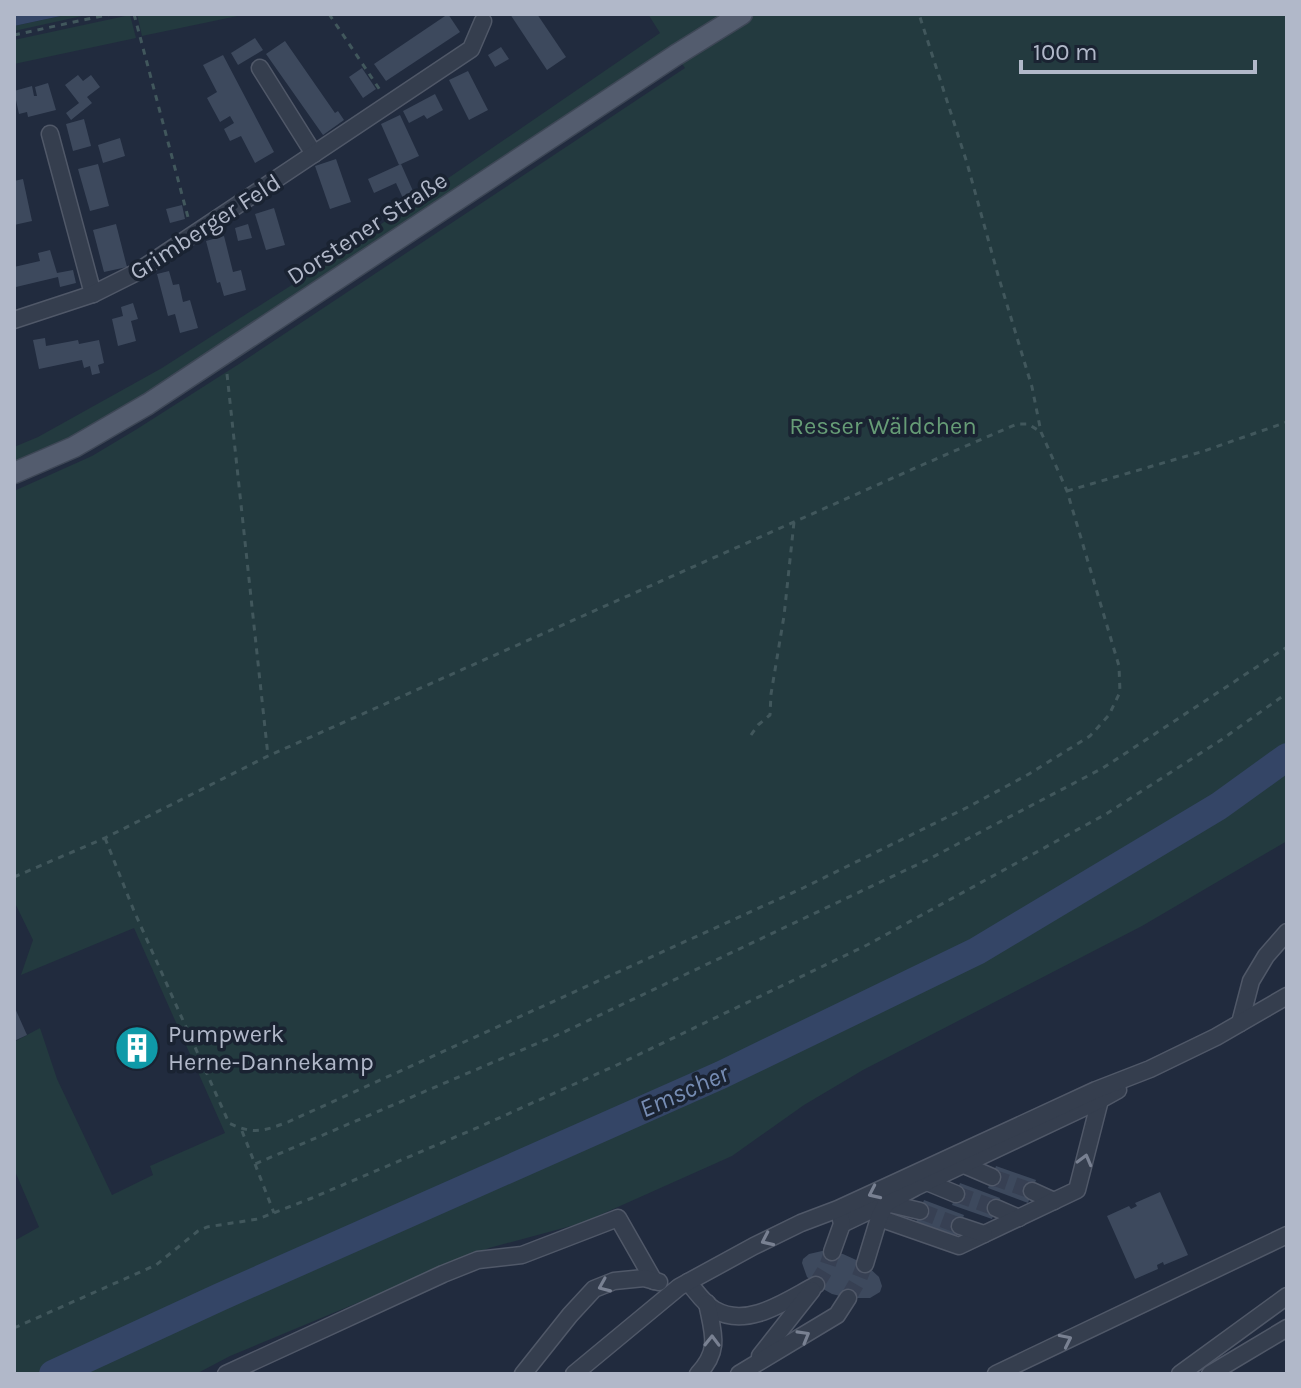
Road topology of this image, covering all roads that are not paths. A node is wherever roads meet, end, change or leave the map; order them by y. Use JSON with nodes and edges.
{"nodes":[{"id":1,"x":742,"y":14,"type":"edge"},
{"id":2,"x":483,"y":21,"type":"dead end"},
{"id":3,"x":260,"y":68,"type":"dead end"},
{"id":4,"x":50,"y":134,"type":"dead end"},
{"id":5,"x":314,"y":154,"type":"junction"},
{"id":6,"x":93,"y":294,"type":"junction"},
{"id":7,"x":14,"y":320,"type":"edge"},
{"id":8,"x":14,"y":473,"type":"edge"},
{"id":9,"x":1287,"y":932,"type":"edge"},
{"id":10,"x":1287,"y":996,"type":"edge"},
{"id":11,"x":1240,"y":1023,"type":"junction"},
{"id":12,"x":1098,"y":1095,"type":"junction"},
{"id":13,"x":964,"y":1165,"type":"junction"},
{"id":14,"x":992,"y":1177,"type":"tunnel mouth"},
{"id":15,"x":927,"y":1182,"type":"junction"},
{"id":16,"x":1032,"y":1191,"type":"tunnel mouth"},
{"id":17,"x":956,"y":1194,"type":"tunnel mouth"},
{"id":18,"x":1054,"y":1201,"type":"junction"},
{"id":19,"x":996,"y":1208,"type":"tunnel mouth"},
{"id":20,"x":882,"y":1211,"type":"junction"},
{"id":21,"x":920,"y":1211,"type":"tunnel mouth"},
{"id":22,"x":840,"y":1217,"type":"junction"},
{"id":23,"x":1019,"y":1218,"type":"junction"},
{"id":24,"x":960,"y":1226,"type":"tunnel mouth"},
{"id":25,"x":984,"y":1234,"type":"junction"},
{"id":26,"x":1287,"y":1235,"type":"edge"},
{"id":27,"x":832,"y":1252,"type":"tunnel mouth"},
{"id":28,"x":865,"y":1264,"type":"tunnel mouth"},
{"id":29,"x":654,"y":1281,"type":"junction"},
{"id":30,"x":684,"y":1284,"type":"junction"},
{"id":31,"x":1287,"y":1296,"type":"edge"},
{"id":32,"x":848,"y":1298,"type":"tunnel mouth"},
{"id":33,"x":707,"y":1303,"type":"junction"},
{"id":34,"x":1287,"y":1328,"type":"edge"},
{"id":35,"x":746,"y":1370,"type":"edge"},
{"id":36,"x":1189,"y":1372,"type":"edge"},
{"id":37,"x":226,"y":1374,"type":"edge"},
{"id":38,"x":523,"y":1374,"type":"edge"},
{"id":39,"x":574,"y":1374,"type":"edge"},
{"id":40,"x":698,"y":1374,"type":"edge"},
{"id":41,"x":996,"y":1374,"type":"edge"},
{"id":42,"x":1210,"y":1374,"type":"edge"}],
"edges":[{"from":1,"to":8,"type":"main road","name":"Dorstener Straße"},
{"from":2,"to":5,"type":"street","name":"Grimberger Feld"},
{"from":3,"to":5,"type":"street"},
{"from":4,"to":6,"type":"street"},
{"from":5,"to":6,"type":"street","name":"Grimberger Feld"},
{"from":6,"to":7,"type":"street","name":"Grimberger Feld"},
{"from":9,"to":11,"type":"street"},
{"from":10,"to":11,"type":"street"},
{"from":11,"to":12,"type":"street"},
{"from":12,"to":13,"type":"street"},
{"from":18,"to":12,"type":"street","one_way":true},
{"from":12,"to":22,"type":"street","one_way":true},
{"from":13,"to":14,"type":"street"},
{"from":13,"to":15,"type":"street"},
{"from":15,"to":17,"type":"street"},
{"from":15,"to":20,"type":"street"},
{"from":16,"to":18,"type":"street"},
{"from":18,"to":23,"type":"street"},
{"from":19,"to":23,"type":"street"},
{"from":20,"to":21,"type":"street"},
{"from":20,"to":22,"type":"street"},
{"from":20,"to":25,"type":"street"},
{"from":20,"to":28,"type":"street"},
{"from":22,"to":27,"type":"street"},
{"from":22,"to":30,"type":"street","one_way":true},
{"from":23,"to":25,"type":"street"},
{"from":24,"to":25,"type":"street"},
{"from":41,"to":26,"type":"street","one_way":true},
{"from":29,"to":30,"type":"street"},
{"from":29,"to":37,"type":"street"},
{"from":29,"to":38,"type":"street","one_way":true},
{"from":30,"to":33,"type":"street"},
{"from":30,"to":39,"type":"street"},
{"from":31,"to":36,"type":"street"},
{"from":35,"to":32,"type":"street","one_way":true},
{"from":33,"to":35,"type":"street"},
{"from":40,"to":33,"type":"street","one_way":true},
{"from":34,"to":42,"type":"street"}]}
